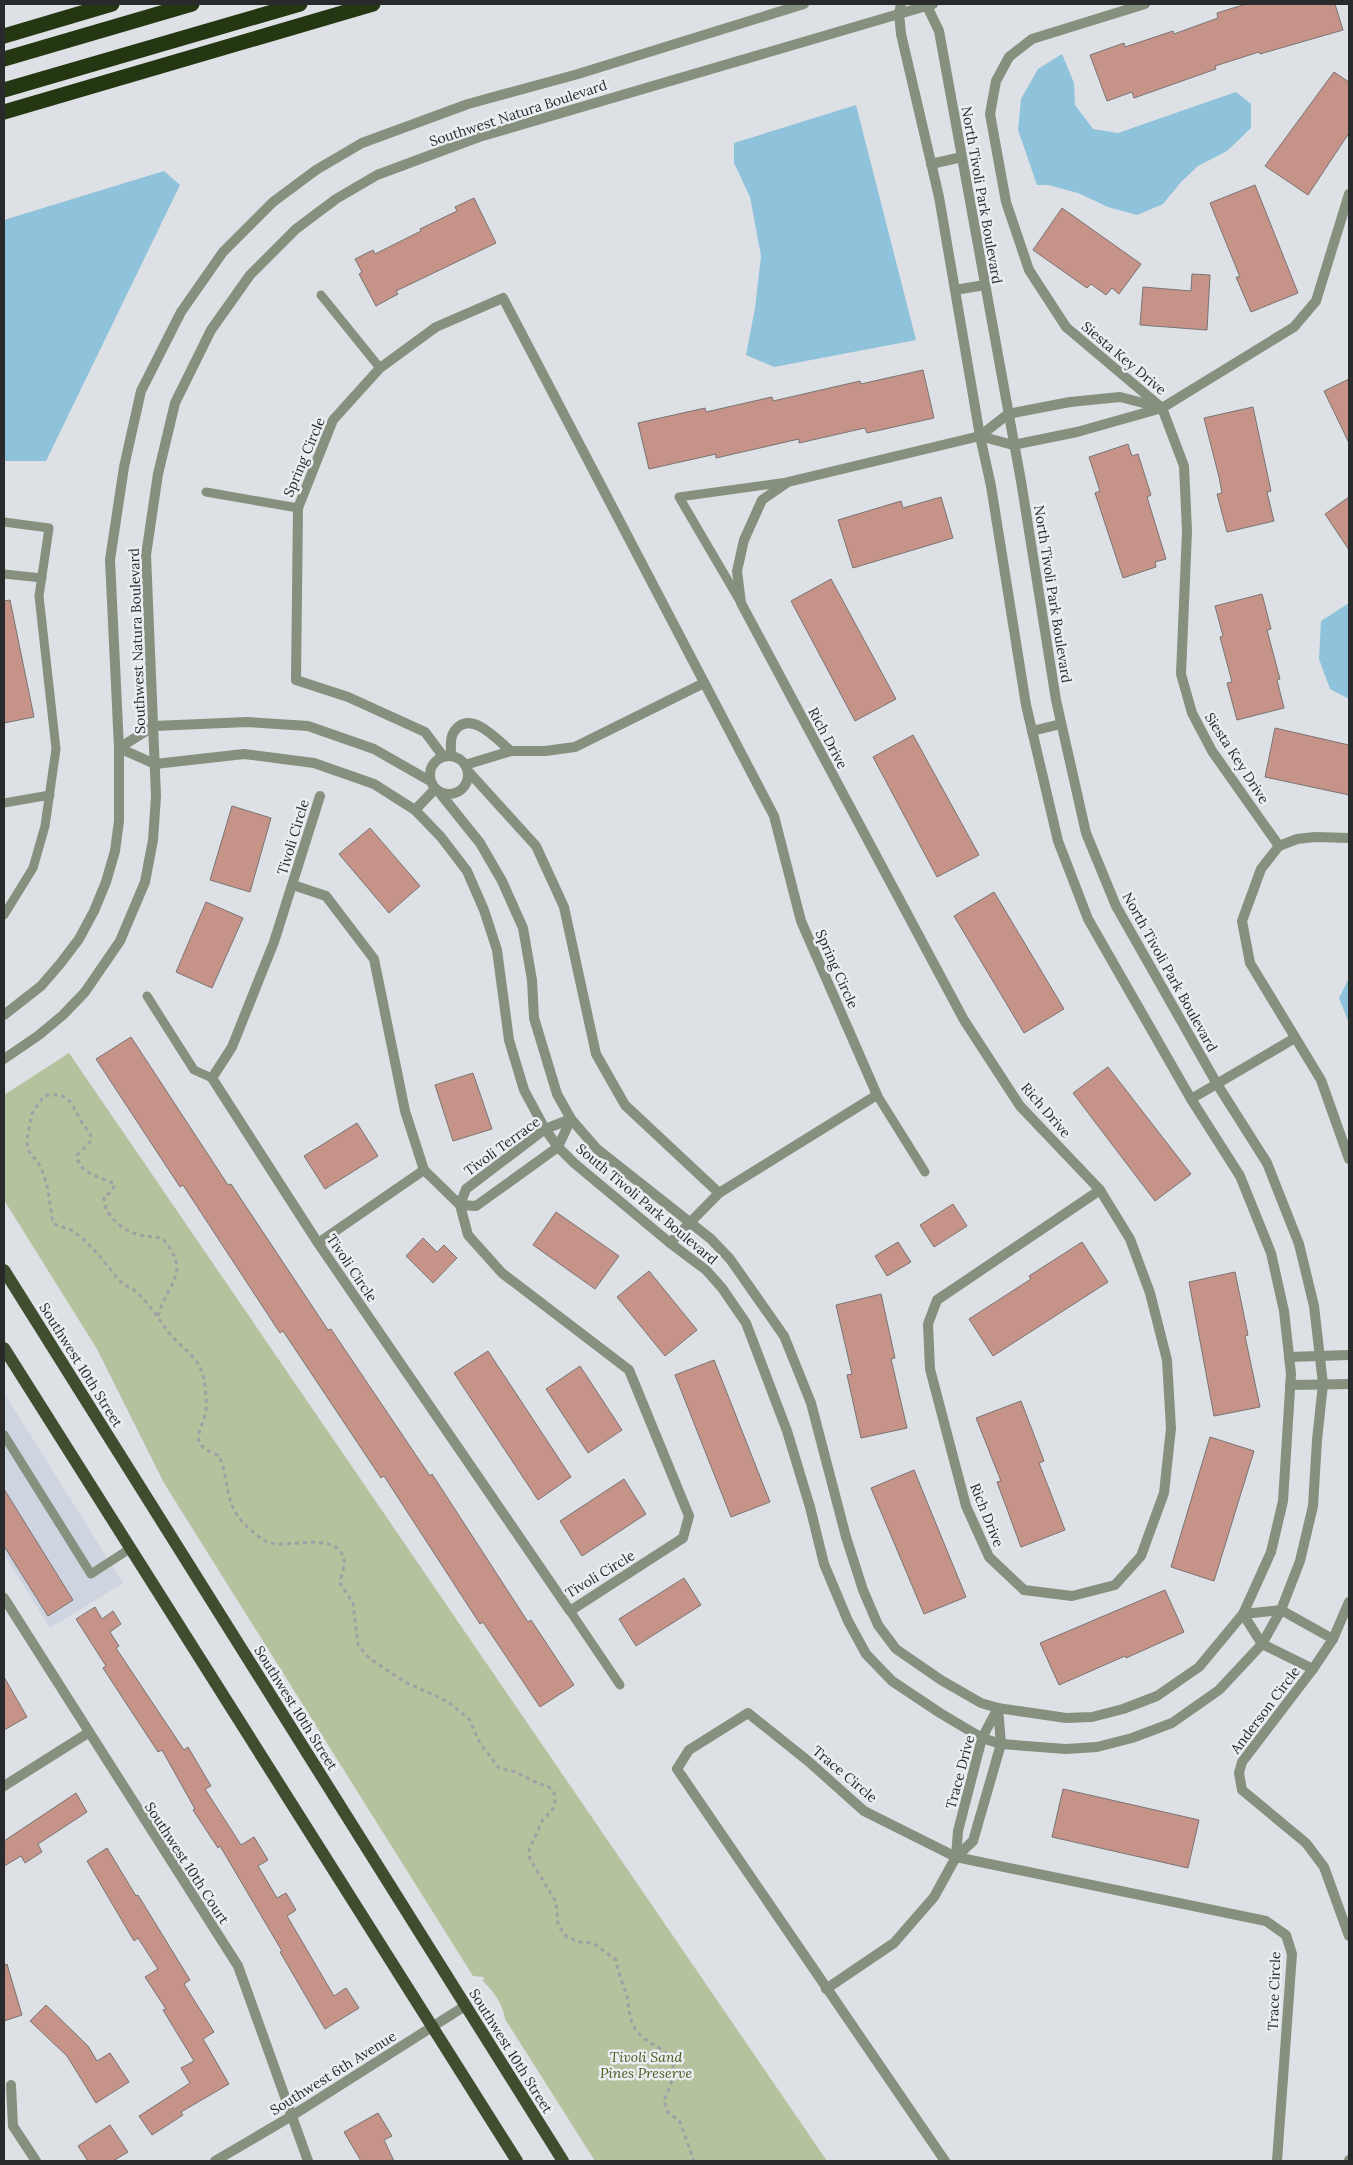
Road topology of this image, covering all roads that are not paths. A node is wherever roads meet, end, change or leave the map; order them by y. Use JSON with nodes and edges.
{"nodes":[{"id":1,"x":112,"y":4,"type":"edge"},
{"id":2,"x":192,"y":4,"type":"edge"},
{"id":3,"x":300,"y":4,"type":"edge"},
{"id":4,"x":373,"y":4,"type":"edge"},
{"id":5,"x":804,"y":4,"type":"edge"},
{"id":6,"x":928,"y":4,"type":"edge"},
{"id":7,"x":1145,"y":4,"type":"edge"},
{"id":8,"x":900,"y":8,"type":"edge"},
{"id":9,"x":4,"y":36,"type":"edge"},
{"id":10,"x":4,"y":59,"type":"edge"},
{"id":11,"x":4,"y":90,"type":"edge"},
{"id":12,"x":4,"y":112,"type":"edge"},
{"id":13,"x":962,"y":157,"type":"junction"},
{"id":14,"x":931,"y":164,"type":"junction"},
{"id":15,"x":1349,"y":194,"type":"edge"},
{"id":16,"x":985,"y":286,"type":"junction"},
{"id":17,"x":955,"y":290,"type":"junction"},
{"id":18,"x":320,"y":295,"type":"dead end"},
{"id":19,"x":380,"y":368,"type":"junction"},
{"id":20,"x":1162,"y":408,"type":"junction"},
{"id":21,"x":1008,"y":414,"type":"junction"},
{"id":22,"x":980,"y":436,"type":"junction"},
{"id":23,"x":1013,"y":445,"type":"junction"},
{"id":24,"x":788,"y":482,"type":"junction"},
{"id":25,"x":206,"y":492,"type":"dead end"},
{"id":26,"x":298,"y":508,"type":"junction"},
{"id":27,"x":4,"y":522,"type":"edge"},
{"id":28,"x":4,"y":574,"type":"edge"},
{"id":29,"x":42,"y":578,"type":"junction"},
{"id":30,"x":741,"y":603,"type":"junction"},
{"id":31,"x":704,"y":683,"type":"junction"},
{"id":32,"x":1061,"y":724,"type":"junction"},
{"id":33,"x":154,"y":726,"type":"junction"},
{"id":34,"x":1032,"y":731,"type":"junction"},
{"id":35,"x":119,"y":748,"type":"junction"},
{"id":36,"x":511,"y":750,"type":"junction"},
{"id":37,"x":447,"y":756,"type":"junction"},
{"id":38,"x":155,"y":764,"type":"junction"},
{"id":39,"x":466,"y":768,"type":"junction"},
{"id":40,"x":435,"y":787,"type":"junction"},
{"id":41,"x":50,"y":795,"type":"junction"},
{"id":42,"x":320,"y":796,"type":"dead end"},
{"id":43,"x":4,"y":803,"type":"edge"},
{"id":44,"x":415,"y":810,"type":"junction"},
{"id":45,"x":1349,"y":838,"type":"edge"},
{"id":46,"x":1279,"y":846,"type":"junction"},
{"id":47,"x":293,"y":885,"type":"junction"},
{"id":48,"x":4,"y":915,"type":"edge"},
{"id":49,"x":147,"y":996,"type":"dead end"},
{"id":50,"x":4,"y":1015,"type":"edge"},
{"id":51,"x":1295,"y":1038,"type":"junction"},
{"id":52,"x":4,"y":1059,"type":"edge"},
{"id":53,"x":212,"y":1078,"type":"junction"},
{"id":54,"x":1217,"y":1084,"type":"junction"},
{"id":55,"x":877,"y":1095,"type":"junction"},
{"id":56,"x":1191,"y":1099,"type":"junction"},
{"id":57,"x":571,"y":1118,"type":"junction"},
{"id":58,"x":544,"y":1129,"type":"junction"},
{"id":59,"x":558,"y":1147,"type":"junction"},
{"id":60,"x":1349,"y":1159,"type":"edge"},
{"id":61,"x":424,"y":1170,"type":"junction"},
{"id":62,"x":926,"y":1172,"type":"dead end"},
{"id":63,"x":1100,"y":1190,"type":"junction"},
{"id":64,"x":720,"y":1193,"type":"junction"},
{"id":65,"x":460,"y":1205,"type":"junction"},
{"id":66,"x":690,"y":1222,"type":"junction"},
{"id":67,"x":318,"y":1243,"type":"junction"},
{"id":68,"x":670,"y":1243,"type":"junction"},
{"id":69,"x":4,"y":1270,"type":"edge"},
{"id":70,"x":4,"y":1348,"type":"edge"},
{"id":71,"x":1319,"y":1354,"type":"junction"},
{"id":72,"x":1349,"y":1355,"type":"edge"},
{"id":73,"x":1289,"y":1356,"type":"junction"},
{"id":74,"x":1323,"y":1384,"type":"junction"},
{"id":75,"x":1349,"y":1384,"type":"edge"},
{"id":76,"x":1290,"y":1385,"type":"junction"},
{"id":77,"x":4,"y":1435,"type":"edge"},
{"id":78,"x":131,"y":1548,"type":"junction"},
{"id":79,"x":4,"y":1598,"type":"edge"},
{"id":80,"x":1349,"y":1602,"type":"edge"},
{"id":81,"x":1281,"y":1610,"type":"junction"},
{"id":82,"x":570,"y":1611,"type":"junction"},
{"id":83,"x":1243,"y":1614,"type":"junction"},
{"id":84,"x":1333,"y":1638,"type":"junction"},
{"id":85,"x":1262,"y":1644,"type":"junction"},
{"id":86,"x":1313,"y":1669,"type":"junction"},
{"id":87,"x":620,"y":1685,"type":"dead end"},
{"id":88,"x":998,"y":1708,"type":"junction"},
{"id":89,"x":88,"y":1733,"type":"junction"},
{"id":90,"x":982,"y":1738,"type":"junction"},
{"id":91,"x":1001,"y":1744,"type":"junction"},
{"id":92,"x":4,"y":1786,"type":"edge"},
{"id":93,"x":956,"y":1857,"type":"junction"},
{"id":94,"x":1349,"y":1936,"type":"edge"},
{"id":95,"x":826,"y":1989,"type":"junction"},
{"id":96,"x":465,"y":2006,"type":"junction"},
{"id":97,"x":432,"y":2027,"type":"junction"},
{"id":98,"x":11,"y":2085,"type":"dead end"},
{"id":99,"x":290,"y":2116,"type":"junction"},
{"id":100,"x":36,"y":2161,"type":"edge"},
{"id":101,"x":215,"y":2161,"type":"edge"},
{"id":102,"x":308,"y":2161,"type":"edge"},
{"id":103,"x":517,"y":2161,"type":"edge"},
{"id":104,"x":563,"y":2161,"type":"edge"},
{"id":105,"x":945,"y":2161,"type":"edge"},
{"id":106,"x":1277,"y":2161,"type":"edge"}],
"edges":[{"from":1,"to":9,"type":"highway"},
{"from":2,"to":10,"type":"highway"},
{"from":3,"to":11,"type":"highway"},
{"from":4,"to":12,"type":"highway"},
{"from":5,"to":35,"type":"street","name":"Southwest Natura Boulevard"},
{"from":6,"to":8,"type":"street","name":"Southwest Natura Boulevard"},
{"from":6,"to":13,"type":"street","name":"North Tivoli Park Boulevard"},
{"from":7,"to":20,"type":"street","name":"Siesta Key Drive"},
{"from":8,"to":14,"type":"street"},
{"from":8,"to":33,"type":"street","name":"Southwest Natura Boulevard"},
{"from":13,"to":14,"type":"street"},
{"from":13,"to":16,"type":"street","name":"North Tivoli Park Boulevard"},
{"from":14,"to":17,"type":"street"},
{"from":15,"to":20,"type":"street"},
{"from":16,"to":17,"type":"street"},
{"from":16,"to":21,"type":"street","name":"North Tivoli Park Boulevard"},
{"from":17,"to":22,"type":"street"},
{"from":18,"to":19,"type":"lane"},
{"from":19,"to":26,"type":"street","name":"Spring Circle"},
{"from":19,"to":31,"type":"street","name":"Spring Circle"},
{"from":20,"to":21,"type":"street"},
{"from":20,"to":23,"type":"street"},
{"from":20,"to":46,"type":"street","name":"Siesta Key Drive"},
{"from":21,"to":22,"type":"street"},
{"from":21,"to":23,"type":"street","name":"North Tivoli Park Boulevard"},
{"from":22,"to":23,"type":"street","name":"Rich Drive"},
{"from":22,"to":24,"type":"street","name":"Rich Drive"},
{"from":22,"to":34,"type":"street"},
{"from":23,"to":32,"type":"street","name":"North Tivoli Park Boulevard"},
{"from":24,"to":30,"type":"street","name":"Rich Drive"},
{"from":24,"to":30,"type":"lane"},
{"from":25,"to":26,"type":"lane"},
{"from":26,"to":37,"type":"street","name":"Spring Circle"},
{"from":27,"to":29,"type":"lane"},
{"from":28,"to":29,"type":"lane"},
{"from":29,"to":41,"type":"lane"},
{"from":30,"to":63,"type":"street","name":"Rich Drive"},
{"from":31,"to":36,"type":"street"},
{"from":31,"to":55,"type":"street","name":"Spring Circle"},
{"from":32,"to":34,"type":"street"},
{"from":32,"to":54,"type":"street","name":"North Tivoli Park Boulevard"},
{"from":33,"to":35,"type":"street","name":"South Tivoli Park Boulevard"},
{"from":33,"to":38,"type":"street","name":"Southwest Natura Boulevard"},
{"from":33,"to":40,"type":"street","name":"South Tivoli Park Boulevard"},
{"from":34,"to":56,"type":"street"},
{"from":35,"to":38,"type":"street"},
{"from":35,"to":50,"type":"street","name":"Southwest Natura Boulevard"},
{"from":36,"to":37,"type":"street"},
{"from":36,"to":39,"type":"street"},
{"from":37,"to":39,"type":"street"},
{"from":37,"to":40,"type":"street"},
{"from":38,"to":44,"type":"street","name":"South Tivoli Park Boulevard"},
{"from":38,"to":52,"type":"street","name":"Southwest Natura Boulevard"},
{"from":39,"to":40,"type":"street"},
{"from":39,"to":64,"type":"street"},
{"from":40,"to":44,"type":"street"},
{"from":40,"to":57,"type":"street","name":"South Tivoli Park Boulevard"},
{"from":41,"to":43,"type":"lane"},
{"from":41,"to":48,"type":"lane"},
{"from":42,"to":47,"type":"street","name":"Tivoli Circle"},
{"from":44,"to":58,"type":"street","name":"South Tivoli Park Boulevard"},
{"from":45,"to":46,"type":"street"},
{"from":46,"to":51,"type":"street"},
{"from":47,"to":53,"type":"street","name":"Tivoli Circle"},
{"from":47,"to":61,"type":"street","name":"Tivoli Circle"},
{"from":49,"to":53,"type":"lane"},
{"from":51,"to":54,"type":"street"},
{"from":51,"to":60,"type":"street"},
{"from":53,"to":67,"type":"street","name":"Tivoli Circle"},
{"from":54,"to":56,"type":"street"},
{"from":54,"to":71,"type":"street","name":"North Tivoli Park Boulevard"},
{"from":55,"to":62,"type":"lane"},
{"from":55,"to":64,"type":"street"},
{"from":56,"to":73,"type":"street"},
{"from":57,"to":58,"type":"street","name":"Tivoli Terrace"},
{"from":57,"to":59,"type":"street"},
{"from":57,"to":66,"type":"street","name":"South Tivoli Park Boulevard"},
{"from":58,"to":59,"type":"street","name":"South Tivoli Park Boulevard"},
{"from":58,"to":65,"type":"street","name":"Tivoli Terrace"},
{"from":59,"to":65,"type":"street"},
{"from":59,"to":68,"type":"street","name":"South Tivoli Park Boulevard"},
{"from":61,"to":65,"type":"street","name":"Tivoli Circle"},
{"from":61,"to":67,"type":"street"},
{"from":63,"to":63,"type":"street","name":"Rich Drive"},
{"from":64,"to":66,"type":"street"},
{"from":65,"to":82,"type":"street","name":"Tivoli Circle"},
{"from":66,"to":68,"type":"street"},
{"from":66,"to":88,"type":"street","name":"South Tivoli Park Boulevard"},
{"from":67,"to":82,"type":"street","name":"Tivoli Circle"},
{"from":68,"to":90,"type":"street","name":"South Tivoli Park Boulevard"},
{"from":69,"to":96,"type":"main road","name":"Southwest 10th Street"},
{"from":70,"to":78,"type":"main road"},
{"from":71,"to":72,"type":"street"},
{"from":71,"to":73,"type":"street"},
{"from":71,"to":74,"type":"street","name":"North Tivoli Park Boulevard"},
{"from":73,"to":76,"type":"street"},
{"from":74,"to":75,"type":"street"},
{"from":74,"to":76,"type":"street"},
{"from":74,"to":81,"type":"street","name":"North Tivoli Park Boulevard"},
{"from":76,"to":83,"type":"street"},
{"from":77,"to":78,"type":"lane"},
{"from":78,"to":97,"type":"main road"},
{"from":79,"to":89,"type":"street","name":"Southwest 10th Court"},
{"from":80,"to":84,"type":"street","name":"Anderson Circle"},
{"from":81,"to":83,"type":"street"},
{"from":81,"to":84,"type":"street"},
{"from":81,"to":85,"type":"street","name":"North Tivoli Park Boulevard"},
{"from":82,"to":87,"type":"lane"},
{"from":83,"to":85,"type":"street"},
{"from":83,"to":88,"type":"street"},
{"from":84,"to":86,"type":"street","name":"Anderson Circle"},
{"from":85,"to":86,"type":"street","name":"Anderson Circle"},
{"from":85,"to":91,"type":"street","name":"North Tivoli Park Boulevard"},
{"from":86,"to":94,"type":"street","name":"Anderson Circle"},
{"from":88,"to":90,"type":"street","name":"Trace Drive"},
{"from":88,"to":91,"type":"street","name":"Trace Drive"},
{"from":89,"to":92,"type":"street"},
{"from":89,"to":99,"type":"street","name":"Southwest 10th Court"},
{"from":90,"to":91,"type":"street","name":"South Tivoli Park Boulevard"},
{"from":90,"to":93,"type":"street","name":"Trace Drive"},
{"from":91,"to":93,"type":"street","name":"Trace Drive"},
{"from":93,"to":95,"type":"street","name":"Trace Drive"},
{"from":93,"to":95,"type":"street","name":"Trace Circle"},
{"from":93,"to":106,"type":"street","name":"Trace Circle"},
{"from":95,"to":105,"type":"street","name":"Trace Circle"},
{"from":96,"to":97,"type":"street","name":"Southwest 6th Avenue"},
{"from":96,"to":104,"type":"main road","name":"Southwest 10th Street"},
{"from":97,"to":99,"type":"street","name":"Southwest 6th Avenue"},
{"from":97,"to":103,"type":"main road"},
{"from":98,"to":100,"type":"street"},
{"from":99,"to":101,"type":"street","name":"Southwest 6th Avenue"},
{"from":99,"to":102,"type":"street","name":"Southwest 10th Court"}]}
